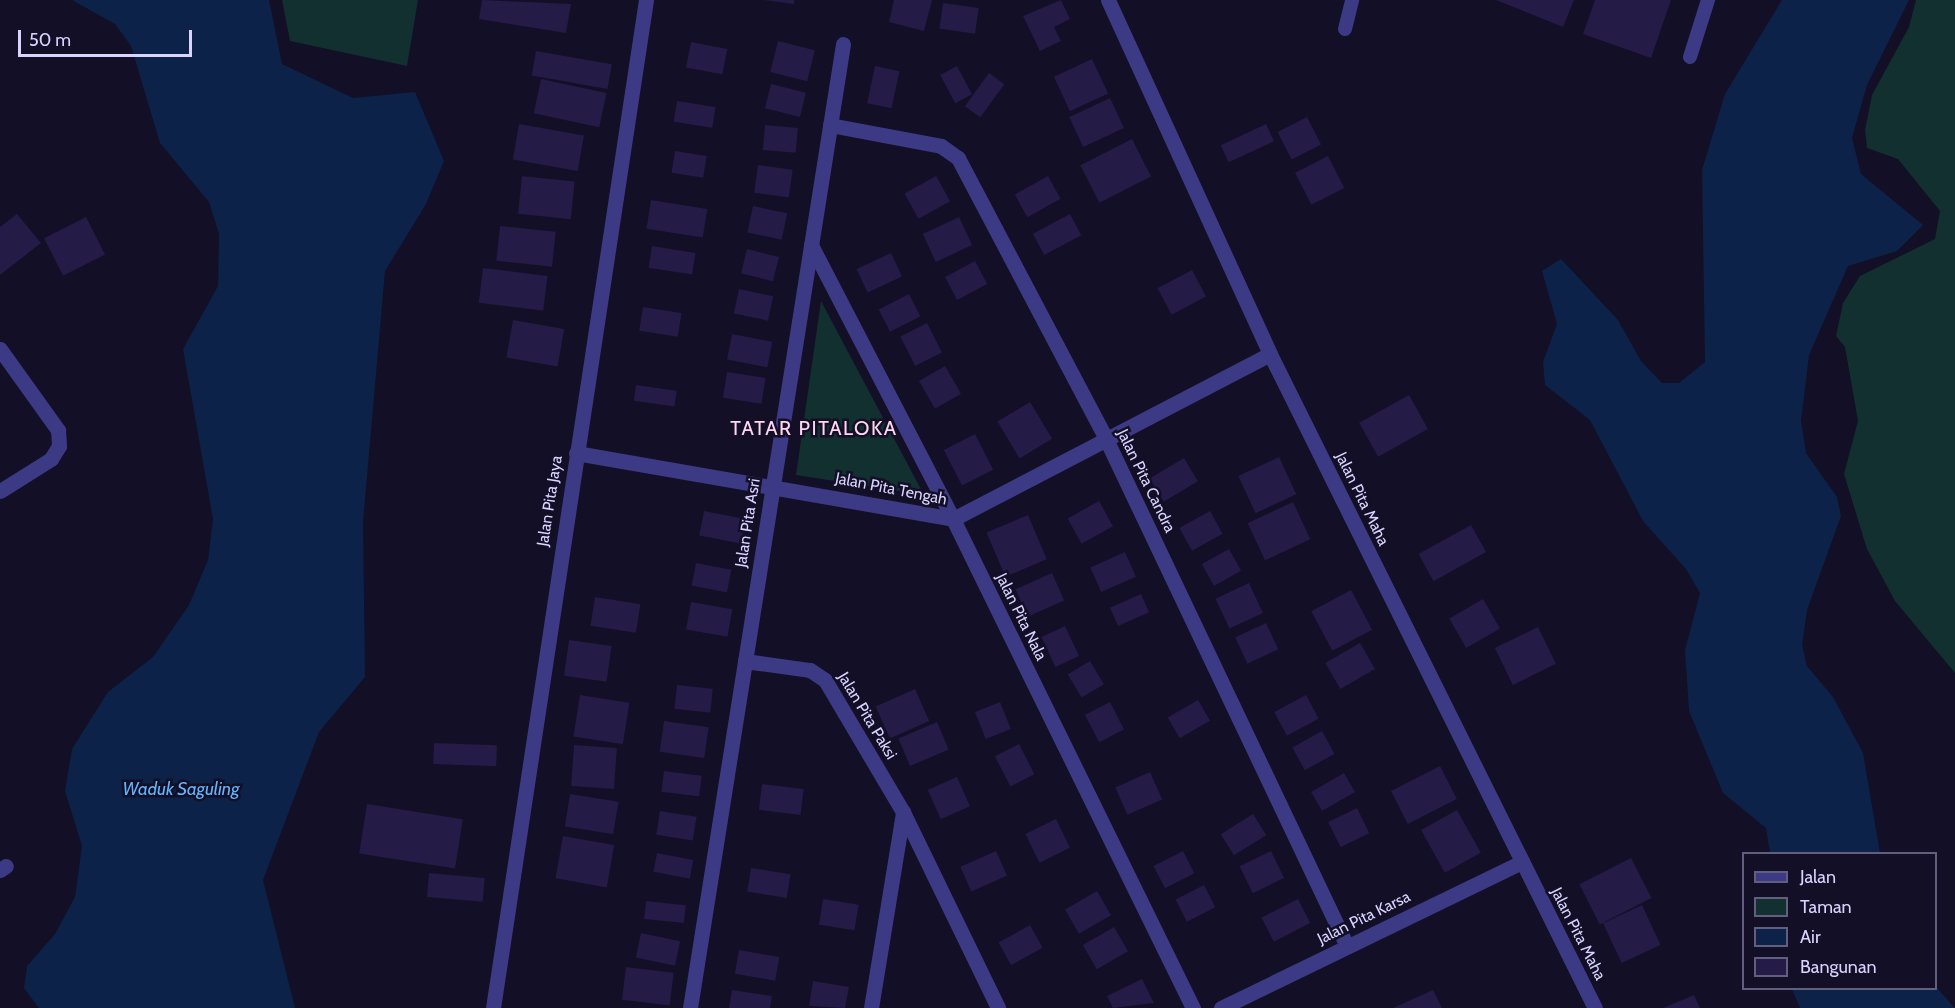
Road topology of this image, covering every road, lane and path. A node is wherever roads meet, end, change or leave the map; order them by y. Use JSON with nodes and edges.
{"nodes":[{"id":1,"x":646,"y":0,"type":"edge"},
{"id":2,"x":1108,"y":0,"type":"edge"},
{"id":3,"x":1352,"y":0,"type":"edge"},
{"id":4,"x":1708,"y":0,"type":"edge"},
{"id":5,"x":1345,"y":29,"type":"dead end"},
{"id":6,"x":843,"y":44,"type":"dead end"},
{"id":7,"x":1690,"y":57,"type":"dead end"},
{"id":8,"x":830,"y":125,"type":"junction"},
{"id":9,"x":811,"y":245,"type":"junction"},
{"id":10,"x":0,"y":349,"type":"edge"},
{"id":11,"x":1270,"y":354,"type":"junction"},
{"id":12,"x":1106,"y":439,"type":"junction"},
{"id":13,"x":576,"y":453,"type":"junction"},
{"id":14,"x":773,"y":485,"type":"junction"},
{"id":15,"x":0,"y":491,"type":"edge"},
{"id":16,"x":953,"y":519,"type":"junction"},
{"id":17,"x":745,"y":661,"type":"junction"},
{"id":18,"x":903,"y":812,"type":"junction"},
{"id":19,"x":1522,"y":862,"type":"junction"},
{"id":20,"x":1347,"y":946,"type":"junction"},
{"id":21,"x":493,"y":1008,"type":"edge"},
{"id":22,"x":690,"y":1008,"type":"edge"},
{"id":23,"x":871,"y":1008,"type":"edge"},
{"id":24,"x":998,"y":1008,"type":"edge"},
{"id":25,"x":1192,"y":1008,"type":"edge"},
{"id":26,"x":1221,"y":1008,"type":"edge"},
{"id":27,"x":1595,"y":1008,"type":"edge"}],
"edges":[{"from":1,"to":13,"type":"street","name":"Jalan Pita Jaya"},
{"from":2,"to":11,"type":"street","name":"Jalan Pita Maha"},
{"from":3,"to":5,"type":"lane"},
{"from":4,"to":7,"type":"lane"},
{"from":6,"to":8,"type":"street","name":"Jalan Pita Asri"},
{"from":8,"to":9,"type":"street","name":"Jalan Pita Asri"},
{"from":8,"to":12,"type":"street","name":"Jalan Pita Candra"},
{"from":9,"to":14,"type":"street","name":"Jalan Pita Asri"},
{"from":9,"to":16,"type":"street","name":"Jalan Pita Nala"},
{"from":10,"to":15,"type":"street"},
{"from":11,"to":12,"type":"street","name":"Jalan Pita Tengah"},
{"from":11,"to":19,"type":"street","name":"Jalan Pita Maha"},
{"from":12,"to":16,"type":"street","name":"Jalan Pita Tengah"},
{"from":12,"to":20,"type":"street","name":"Jalan Pita Candra"},
{"from":13,"to":14,"type":"street","name":"Jalan Pita Tengah"},
{"from":13,"to":21,"type":"street","name":"Jalan Pita Jaya"},
{"from":14,"to":16,"type":"street","name":"Jalan Pita Tengah"},
{"from":14,"to":17,"type":"street","name":"Jalan Pita Asri"},
{"from":16,"to":25,"type":"street","name":"Jalan Pita Nala"},
{"from":17,"to":18,"type":"street","name":"Jalan Pita Paksi"},
{"from":17,"to":22,"type":"street","name":"Jalan Pita Asri"},
{"from":18,"to":23,"type":"street"},
{"from":18,"to":24,"type":"street","name":"Jalan Pita Paksi"},
{"from":19,"to":20,"type":"street","name":"Jalan Pita Karsa"},
{"from":19,"to":27,"type":"street","name":"Jalan Pita Maha"},
{"from":20,"to":26,"type":"street","name":"Jalan Pita Karsa"}]}
